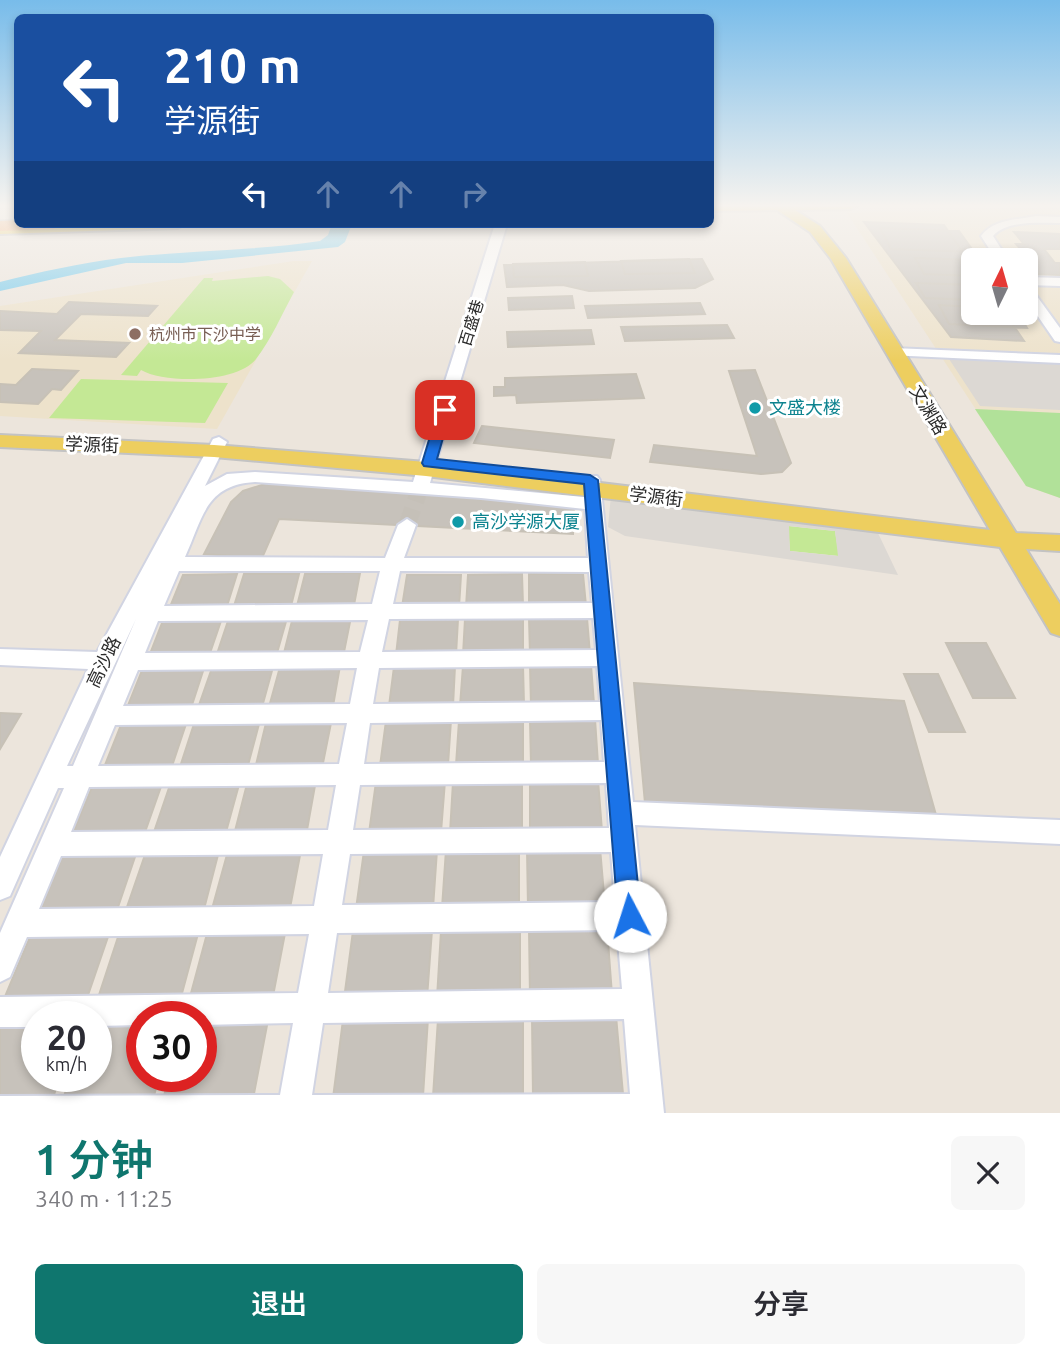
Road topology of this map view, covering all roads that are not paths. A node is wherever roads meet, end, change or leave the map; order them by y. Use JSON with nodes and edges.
{"nodes":[{"id":1,"x":491,"y":257,"type":"edge"},
{"id":2,"x":837,"y":257,"type":"edge"},
{"id":3,"x":1038,"y":281,"type":"edge"},
{"id":4,"x":1060,"y":282,"type":"edge"},
{"id":5,"x":1038,"y":308,"type":"edge"},
{"id":6,"x":1060,"y":338,"type":"edge"},
{"id":7,"x":893,"y":352,"type":"junction"},
{"id":8,"x":1060,"y":359,"type":"edge"},
{"id":9,"x":0,"y":430,"type":"edge"},
{"id":10,"x":0,"y":441,"type":"edge"},
{"id":11,"x":216,"y":446,"type":"junction"},
{"id":12,"x":423,"y":478,"type":"junction"},
{"id":13,"x":591,"y":491,"type":"junction"},
{"id":14,"x":407,"y":525,"type":"tunnel mouth"},
{"id":15,"x":1060,"y":531,"type":"edge"},
{"id":16,"x":1002,"y":534,"type":"junction"},
{"id":17,"x":1060,"y":543,"type":"edge"},
{"id":18,"x":172,"y":564,"type":"junction"},
{"id":19,"x":392,"y":564,"type":"junction"},
{"id":20,"x":597,"y":565,"type":"junction"},
{"id":21,"x":602,"y":610,"type":"junction"},
{"id":22,"x":152,"y":613,"type":"junction"},
{"id":23,"x":379,"y":613,"type":"junction"},
{"id":24,"x":127,"y":614,"type":"junction"},
{"id":25,"x":1060,"y":626,"type":"edge"},
{"id":26,"x":0,"y":657,"type":"edge"},
{"id":27,"x":606,"y":658,"type":"junction"},
{"id":28,"x":103,"y":660,"type":"junction"},
{"id":29,"x":369,"y":660,"type":"junction"},
{"id":30,"x":132,"y":662,"type":"junction"},
{"id":31,"x":611,"y":711,"type":"junction"},
{"id":32,"x":360,"y":714,"type":"junction"},
{"id":33,"x":108,"y":716,"type":"junction"},
{"id":34,"x":350,"y":772,"type":"junction"},
{"id":35,"x":617,"y":772,"type":"junction"},
{"id":36,"x":83,"y":776,"type":"junction"},
{"id":37,"x":50,"y":777,"type":"junction"},
{"id":38,"x":620,"y":813,"type":"junction"},
{"id":39,"x":1060,"y":832,"type":"edge"},
{"id":40,"x":623,"y":840,"type":"junction"},
{"id":41,"x":339,"y":841,"type":"junction"},
{"id":42,"x":53,"y":844,"type":"junction"},
{"id":43,"x":0,"y":887,"type":"edge"},
{"id":44,"x":630,"y":916,"type":"junction"},
{"id":45,"x":325,"y":919,"type":"junction"},
{"id":46,"x":19,"y":923,"type":"junction"},
{"id":47,"x":0,"y":967,"type":"edge"},
{"id":48,"x":638,"y":1004,"type":"junction"},
{"id":49,"x":310,"y":1008,"type":"junction"},
{"id":50,"x":0,"y":1012,"type":"edge"},
{"id":51,"x":0,"y":1112,"type":"edge"},
{"id":52,"x":293,"y":1112,"type":"edge"},
{"id":53,"x":648,"y":1112,"type":"edge"}],
"edges":[{"from":1,"to":12,"type":"street","name":"百盛巷"},
{"from":2,"to":7,"type":"main road","name":"文渊路"},
{"from":3,"to":4,"type":"street"},
{"from":5,"to":6,"type":"street"},
{"from":7,"to":8,"type":"street"},
{"from":7,"to":16,"type":"main road","name":"文渊路"},
{"from":9,"to":11,"type":"main road","name":"学源街"},
{"from":10,"to":11,"type":"main road","name":"学源街"},
{"from":11,"to":12,"type":"main road","name":"学源街"},
{"from":11,"to":24,"type":"street","name":"高沙路"},
{"from":12,"to":13,"type":"main road","name":"学源街"},
{"from":12,"to":18,"type":"street"},
{"from":13,"to":16,"type":"main road","name":"学源街"},
{"from":13,"to":20,"type":"street"},
{"from":14,"to":19,"type":"street"},
{"from":15,"to":16,"type":"main road","name":"学源街"},
{"from":16,"to":17,"type":"main road","name":"学源街"},
{"from":16,"to":25,"type":"main road","name":"文渊路"},
{"from":18,"to":19,"type":"street"},
{"from":18,"to":22,"type":"street"},
{"from":19,"to":20,"type":"street"},
{"from":19,"to":23,"type":"street"},
{"from":20,"to":21,"type":"street"},
{"from":21,"to":23,"type":"street"},
{"from":21,"to":27,"type":"street"},
{"from":22,"to":23,"type":"street"},
{"from":22,"to":24,"type":"street"},
{"from":22,"to":30,"type":"street"},
{"from":23,"to":29,"type":"street"},
{"from":24,"to":28,"type":"street","name":"高沙路"},
{"from":26,"to":28,"type":"street"},
{"from":27,"to":29,"type":"street"},
{"from":27,"to":31,"type":"street"},
{"from":28,"to":37,"type":"street","name":"高沙路"},
{"from":29,"to":30,"type":"street"},
{"from":29,"to":32,"type":"street"},
{"from":30,"to":33,"type":"street"},
{"from":31,"to":32,"type":"street"},
{"from":31,"to":35,"type":"street"},
{"from":32,"to":33,"type":"street"},
{"from":32,"to":34,"type":"street"},
{"from":33,"to":36,"type":"street"},
{"from":34,"to":35,"type":"street"},
{"from":34,"to":36,"type":"street"},
{"from":34,"to":41,"type":"street"},
{"from":35,"to":38,"type":"street"},
{"from":36,"to":37,"type":"street"},
{"from":36,"to":42,"type":"street"},
{"from":37,"to":43,"type":"street","name":"高沙路"},
{"from":38,"to":39,"type":"street"},
{"from":38,"to":40,"type":"street"},
{"from":40,"to":41,"type":"street"},
{"from":40,"to":44,"type":"street"},
{"from":41,"to":42,"type":"street"},
{"from":41,"to":45,"type":"street"},
{"from":42,"to":46,"type":"street"},
{"from":44,"to":45,"type":"street"},
{"from":44,"to":48,"type":"street"},
{"from":45,"to":46,"type":"street"},
{"from":45,"to":49,"type":"street"},
{"from":46,"to":47,"type":"street"},
{"from":48,"to":49,"type":"street"},
{"from":48,"to":53,"type":"street"},
{"from":49,"to":50,"type":"street"},
{"from":49,"to":52,"type":"street"},
{"from":51,"to":52,"type":"street"},
{"from":52,"to":53,"type":"street"}]}
